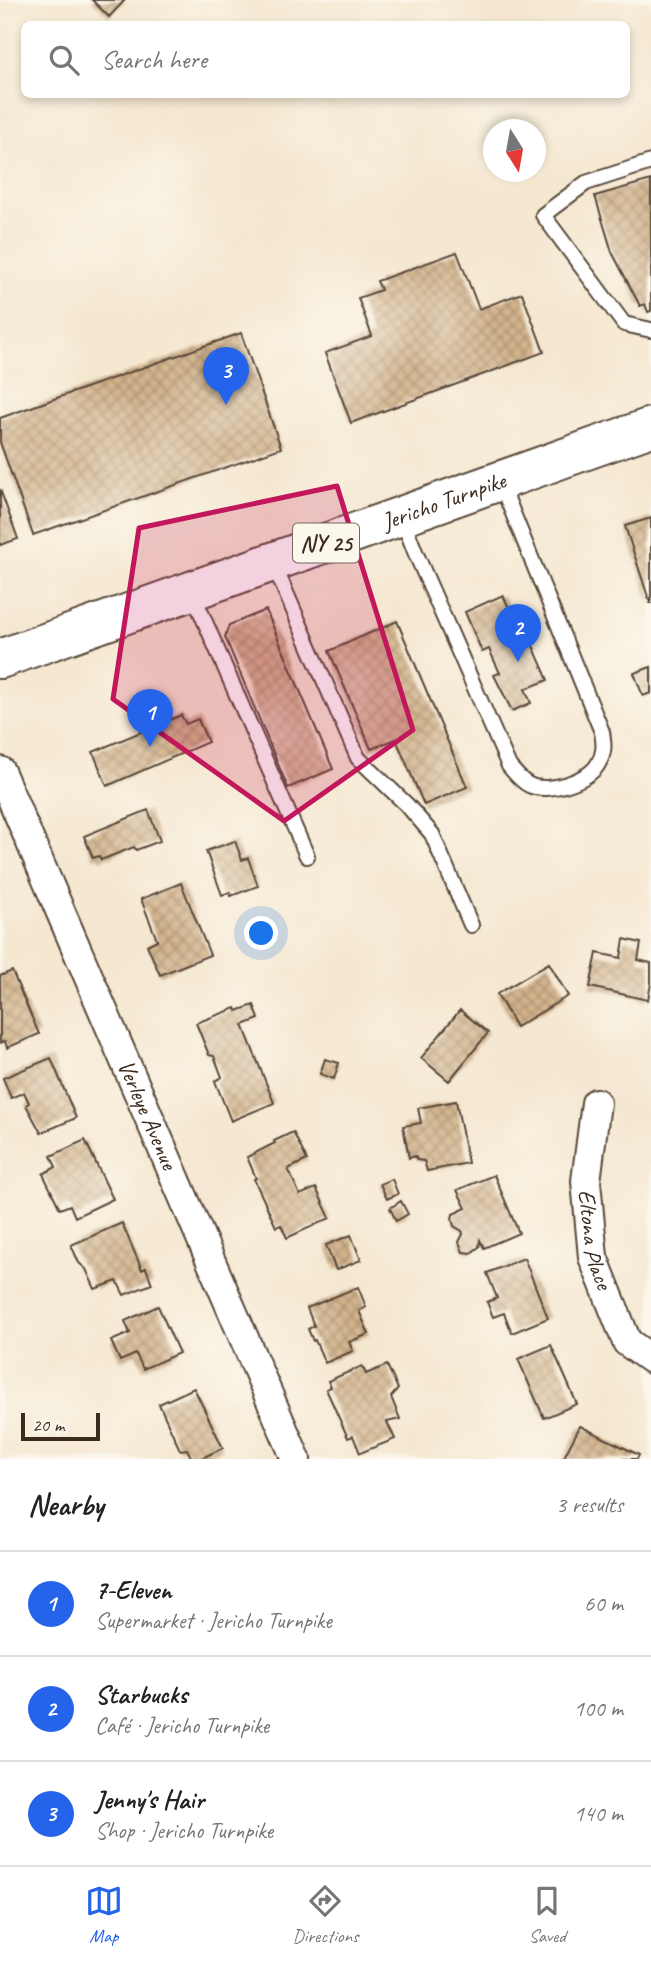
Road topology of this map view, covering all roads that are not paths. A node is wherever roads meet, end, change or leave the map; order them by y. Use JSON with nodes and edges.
{"nodes":[{"id":1,"x":651,"y":162,"type":"edge"},
{"id":2,"x":651,"y":330,"type":"edge"},
{"id":3,"x":651,"y":427,"type":"edge"},
{"id":4,"x":500,"y":481,"type":"junction"},
{"id":5,"x":401,"y":517,"type":"junction"},
{"id":6,"x":272,"y":562,"type":"junction"},
{"id":7,"x":192,"y":590,"type":"junction"},
{"id":8,"x":0,"y":659,"type":"edge"},
{"id":9,"x":0,"y":771,"type":"edge"},
{"id":10,"x":307,"y":856,"type":"dead end"},
{"id":11,"x":471,"y":925,"type":"dead end"},
{"id":12,"x":596,"y":1103,"type":"dead end"},
{"id":13,"x":651,"y":1359,"type":"edge"},
{"id":14,"x":296,"y":1459,"type":"edge"}],
"edges":[{"from":1,"to":2,"type":"lane"},
{"from":3,"to":4,"type":"main road","name":"Jericho Turnpike","number":"NY 25"},
{"from":4,"to":5,"type":"main road","name":"Jericho Turnpike","number":"NY 25"},
{"from":4,"to":5,"type":"lane"},
{"from":5,"to":6,"type":"main road","name":"Jericho Turnpike","number":"NY 25"},
{"from":6,"to":7,"type":"main road","name":"Jericho Turnpike","number":"NY 25"},
{"from":6,"to":11,"type":"lane"},
{"from":7,"to":8,"type":"main road","name":"Jericho Turnpike","number":"NY 25"},
{"from":7,"to":10,"type":"lane"},
{"from":9,"to":14,"type":"street","name":"Verleye Avenue"},
{"from":12,"to":13,"type":"street","name":"Eltona Place"}]}
